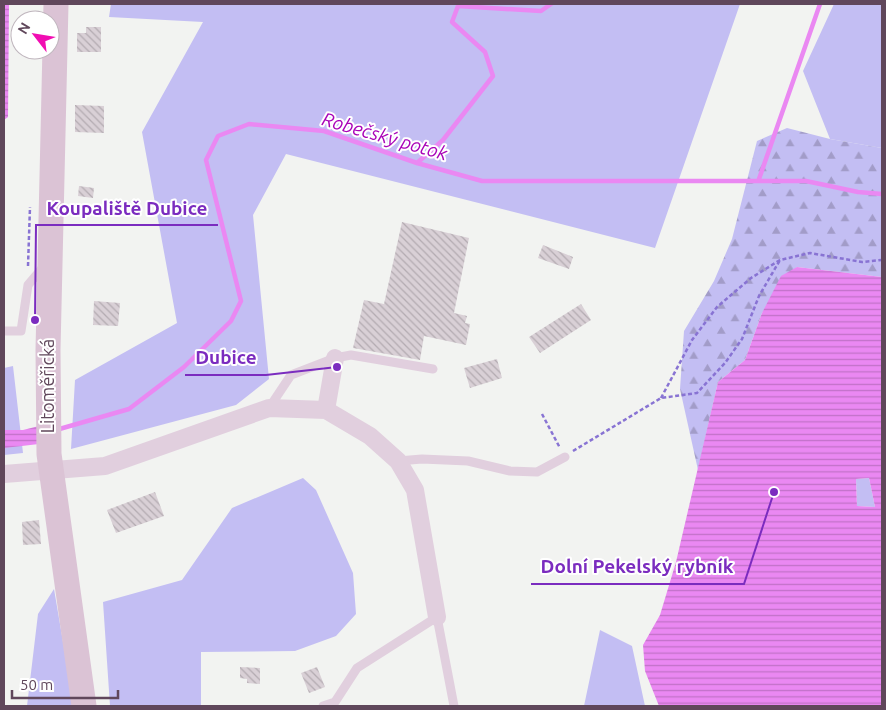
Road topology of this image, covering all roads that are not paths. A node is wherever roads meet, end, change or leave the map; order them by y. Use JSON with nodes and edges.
{"nodes":[{"id":1,"x":56,"y":4,"type":"edge"},
{"id":2,"x":50,"y":259,"type":"junction"},
{"id":3,"x":4,"y":331,"type":"edge"},
{"id":4,"x":335,"y":358,"type":"junction"},
{"id":5,"x":433,"y":370,"type":"dead end"},
{"id":6,"x":269,"y":408,"type":"junction"},
{"id":7,"x":326,"y":410,"type":"junction"},
{"id":8,"x":565,"y":457,"type":"road end"},
{"id":9,"x":398,"y":461,"type":"junction"},
{"id":10,"x":50,"y":462,"type":"junction"},
{"id":11,"x":4,"y":474,"type":"edge"},
{"id":12,"x":437,"y":618,"type":"junction"},
{"id":13,"x":84,"y":706,"type":"edge"},
{"id":14,"x":323,"y":706,"type":"edge"},
{"id":15,"x":454,"y":706,"type":"edge"}],
"edges":[{"from":1,"to":2,"type":"street","name":"Litoměřická"},
{"from":2,"to":3,"type":"lane"},
{"from":2,"to":10,"type":"street","name":"Litoměřická"},
{"from":4,"to":5,"type":"lane"},
{"from":4,"to":6,"type":"lane"},
{"from":4,"to":7,"type":"street"},
{"from":6,"to":7,"type":"street"},
{"from":6,"to":10,"type":"street"},
{"from":7,"to":9,"type":"street"},
{"from":8,"to":9,"type":"lane"},
{"from":9,"to":12,"type":"street"},
{"from":10,"to":11,"type":"street"},
{"from":10,"to":13,"type":"street","name":"Litoměřická"},
{"from":12,"to":14,"type":"lane"},
{"from":12,"to":15,"type":"lane"}]}
